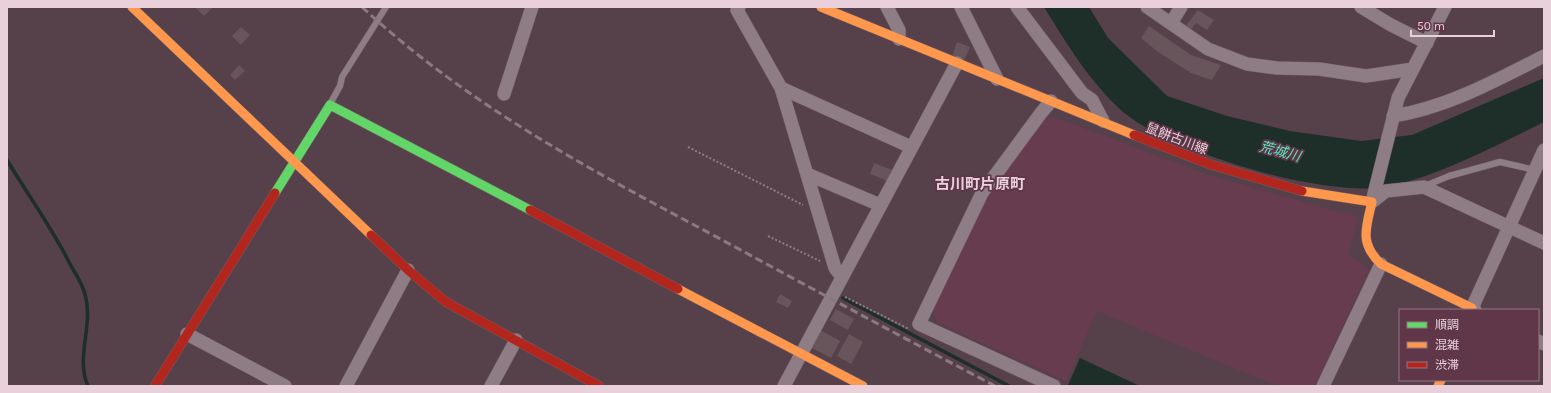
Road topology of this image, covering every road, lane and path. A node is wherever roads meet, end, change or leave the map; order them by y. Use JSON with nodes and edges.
{"nodes":[{"id":1,"x":132,"y":7,"type":"edge"},
{"id":2,"x":386,"y":7,"type":"edge"},
{"id":3,"x":532,"y":7,"type":"edge"},
{"id":4,"x":739,"y":7,"type":"edge"},
{"id":5,"x":821,"y":7,"type":"edge"},
{"id":6,"x":887,"y":7,"type":"edge"},
{"id":7,"x":961,"y":7,"type":"edge"},
{"id":8,"x":1017,"y":7,"type":"edge"},
{"id":9,"x":1147,"y":7,"type":"edge"},
{"id":10,"x":1181,"y":7,"type":"edge"},
{"id":11,"x":1361,"y":7,"type":"edge"},
{"id":12,"x":1444,"y":7,"type":"edge"},
{"id":13,"x":1171,"y":23,"type":"junction"},
{"id":14,"x":899,"y":39,"type":"junction"},
{"id":15,"x":1427,"y":43,"type":"junction"},
{"id":16,"x":1544,"y":56,"type":"edge"},
{"id":17,"x":957,"y":63,"type":"junction"},
{"id":18,"x":1413,"y":69,"type":"junction"},
{"id":19,"x":997,"y":78,"type":"junction"},
{"id":20,"x":781,"y":88,"type":"junction"},
{"id":21,"x":504,"y":94,"type":"dead end"},
{"id":22,"x":1051,"y":101,"type":"junction"},
{"id":23,"x":330,"y":105,"type":"junction"},
{"id":24,"x":1392,"y":119,"type":"junction"},
{"id":25,"x":1102,"y":121,"type":"junction"},
{"id":26,"x":688,"y":147,"type":"dead end"},
{"id":27,"x":911,"y":147,"type":"junction"},
{"id":28,"x":1544,"y":150,"type":"edge"},
{"id":29,"x":295,"y":162,"type":"junction"},
{"id":30,"x":1540,"y":171,"type":"edge"},
{"id":31,"x":807,"y":174,"type":"junction"},
{"id":32,"x":1424,"y":187,"type":"junction"},
{"id":33,"x":1374,"y":197,"type":"junction"},
{"id":34,"x":880,"y":205,"type":"junction"},
{"id":35,"x":819,"y":213,"type":"junction"},
{"id":36,"x":1508,"y":226,"type":"junction"},
{"id":37,"x":768,"y":236,"type":"dead end"},
{"id":38,"x":1544,"y":243,"type":"edge"},
{"id":39,"x":1381,"y":264,"type":"junction"},
{"id":40,"x":408,"y":270,"type":"junction"},
{"id":41,"x":839,"y":272,"type":"junction"},
{"id":42,"x":835,"y":292,"type":"junction"},
{"id":43,"x":1473,"y":309,"type":"edge"},
{"id":44,"x":919,"y":324,"type":"junction"},
{"id":45,"x":187,"y":334,"type":"junction"},
{"id":46,"x":516,"y":340,"type":"junction"},
{"id":47,"x":802,"y":353,"type":"junction"},
{"id":48,"x":155,"y":386,"type":"edge"},
{"id":49,"x":285,"y":386,"type":"edge"},
{"id":50,"x":346,"y":386,"type":"edge"},
{"id":51,"x":491,"y":386,"type":"edge"},
{"id":52,"x":599,"y":386,"type":"edge"},
{"id":53,"x":784,"y":386,"type":"edge"},
{"id":54,"x":863,"y":386,"type":"edge"},
{"id":55,"x":1054,"y":386,"type":"edge"},
{"id":56,"x":1323,"y":386,"type":"edge"}],
"edges":[{"from":1,"to":29,"type":"street"},
{"from":2,"to":23,"type":"lane"},
{"from":3,"to":21,"type":"street"},
{"from":4,"to":20,"type":"street"},
{"from":5,"to":14,"type":"street","name":"鼠餅古川線"},
{"from":6,"to":14,"type":"street"},
{"from":7,"to":19,"type":"street"},
{"from":8,"to":25,"type":"street"},
{"from":9,"to":13,"type":"street"},
{"from":10,"to":13,"type":"street"},
{"from":11,"to":15,"type":"street"},
{"from":12,"to":15,"type":"street"},
{"from":13,"to":18,"type":"street"},
{"from":14,"to":17,"type":"street","name":"鼠餅古川線"},
{"from":15,"to":18,"type":"street"},
{"from":16,"to":24,"type":"street"},
{"from":17,"to":19,"type":"street","name":"鼠餅古川線"},
{"from":17,"to":27,"type":"street"},
{"from":18,"to":24,"type":"street"},
{"from":19,"to":22,"type":"street","name":"鼠餅古川線"},
{"from":20,"to":27,"type":"street"},
{"from":20,"to":31,"type":"street"},
{"from":22,"to":25,"type":"street","name":"鼠餅古川線"},
{"from":22,"to":44,"type":"street"},
{"from":23,"to":29,"type":"street"},
{"from":23,"to":47,"type":"street"},
{"from":24,"to":33,"type":"street"},
{"from":25,"to":33,"type":"street","name":"鼠餅古川線"},
{"from":26,"to":35,"type":"path"},
{"from":27,"to":34,"type":"street"},
{"from":28,"to":30,"type":"street"},
{"from":29,"to":40,"type":"street"},
{"from":29,"to":45,"type":"street"},
{"from":30,"to":32,"type":"lane"},
{"from":30,"to":36,"type":"street"},
{"from":31,"to":34,"type":"street"},
{"from":31,"to":35,"type":"street"},
{"from":32,"to":33,"type":"street"},
{"from":32,"to":36,"type":"street"},
{"from":33,"to":39,"type":"street"},
{"from":34,"to":41,"type":"street"},
{"from":35,"to":41,"type":"street"},
{"from":36,"to":38,"type":"street"},
{"from":36,"to":43,"type":"street"},
{"from":37,"to":41,"type":"path"},
{"from":39,"to":43,"type":"street"},
{"from":39,"to":56,"type":"street"},
{"from":40,"to":46,"type":"street"},
{"from":40,"to":50,"type":"street"},
{"from":41,"to":42,"type":"street"},
{"from":42,"to":44,"type":"path"},
{"from":42,"to":47,"type":"street"},
{"from":44,"to":55,"type":"street"},
{"from":45,"to":48,"type":"street"},
{"from":45,"to":49,"type":"street"},
{"from":46,"to":51,"type":"street"},
{"from":46,"to":52,"type":"street"},
{"from":47,"to":53,"type":"street"},
{"from":47,"to":54,"type":"street"}]}
